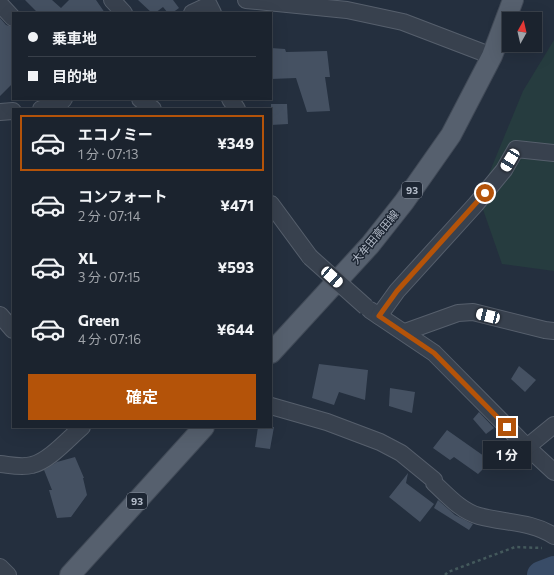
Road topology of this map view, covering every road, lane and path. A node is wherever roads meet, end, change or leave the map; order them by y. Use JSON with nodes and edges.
{"nodes":[{"id":1,"x":112,"y":0,"type":"edge"},
{"id":2,"x":245,"y":0,"type":"edge"},
{"id":3,"x":513,"y":0,"type":"edge"},
{"id":4,"x":0,"y":4,"type":"edge"},
{"id":5,"x":210,"y":6,"type":"edge"},
{"id":6,"x":123,"y":12,"type":"edge"},
{"id":7,"x":195,"y":12,"type":"edge"},
{"id":8,"x":243,"y":12,"type":"edge"},
{"id":9,"x":12,"y":17,"type":"edge"},
{"id":10,"x":492,"y":56,"type":"junction"},
{"id":11,"x":141,"y":100,"type":"edge"},
{"id":12,"x":62,"y":104,"type":"edge"},
{"id":13,"x":45,"y":108,"type":"edge"},
{"id":14,"x":152,"y":108,"type":"edge"},
{"id":15,"x":12,"y":111,"type":"edge"},
{"id":16,"x":0,"y":112,"type":"edge"},
{"id":17,"x":554,"y":153,"type":"edge"},
{"id":18,"x":272,"y":205,"type":"edge"},
{"id":19,"x":0,"y":315,"type":"edge"},
{"id":20,"x":379,"y":316,"type":"junction"},
{"id":21,"x":12,"y":329,"type":"edge"},
{"id":22,"x":554,"y":331,"type":"edge"},
{"id":23,"x":404,"y":332,"type":"junction"},
{"id":24,"x":272,"y":353,"type":"edge"},
{"id":25,"x":272,"y":406,"type":"edge"},
{"id":26,"x":554,"y":425,"type":"edge"},
{"id":27,"x":81,"y":428,"type":"edge"},
{"id":28,"x":203,"y":428,"type":"edge"},
{"id":29,"x":527,"y":447,"type":"junction"},
{"id":30,"x":0,"y":464,"type":"edge"},
{"id":31,"x":554,"y":472,"type":"edge"},
{"id":32,"x":550,"y":542,"type":"edge"},
{"id":33,"x":0,"y":567,"type":"edge"},
{"id":34,"x":8,"y":575,"type":"edge"},
{"id":35,"x":70,"y":575,"type":"edge"},
{"id":36,"x":445,"y":575,"type":"edge"}],
"edges":[{"from":1,"to":6,"type":"street"},
{"from":2,"to":8,"type":"street"},
{"from":2,"to":10,"type":"street"},
{"from":3,"to":10,"type":"main road","name":"大牟田高田線","number":"93"},
{"from":4,"to":9,"type":"street"},
{"from":5,"to":7,"type":"street"},
{"from":10,"to":24,"type":"main road","name":"大牟田高田線","number":"93"},
{"from":11,"to":14,"type":"street"},
{"from":12,"to":13,"type":"street"},
{"from":15,"to":16,"type":"street"},
{"from":17,"to":20,"type":"street"},
{"from":18,"to":20,"type":"street","bridge":true},
{"from":19,"to":21,"type":"street"},
{"from":20,"to":23,"type":"street"},
{"from":22,"to":23,"type":"street"},
{"from":23,"to":29,"type":"street"},
{"from":25,"to":32,"type":"street"},
{"from":26,"to":29,"type":"street"},
{"from":27,"to":30,"type":"street"},
{"from":28,"to":35,"type":"main road","number":"93"},
{"from":29,"to":31,"type":"street"},
{"from":32,"to":36,"type":"path"},
{"from":33,"to":34,"type":"street"}]}
